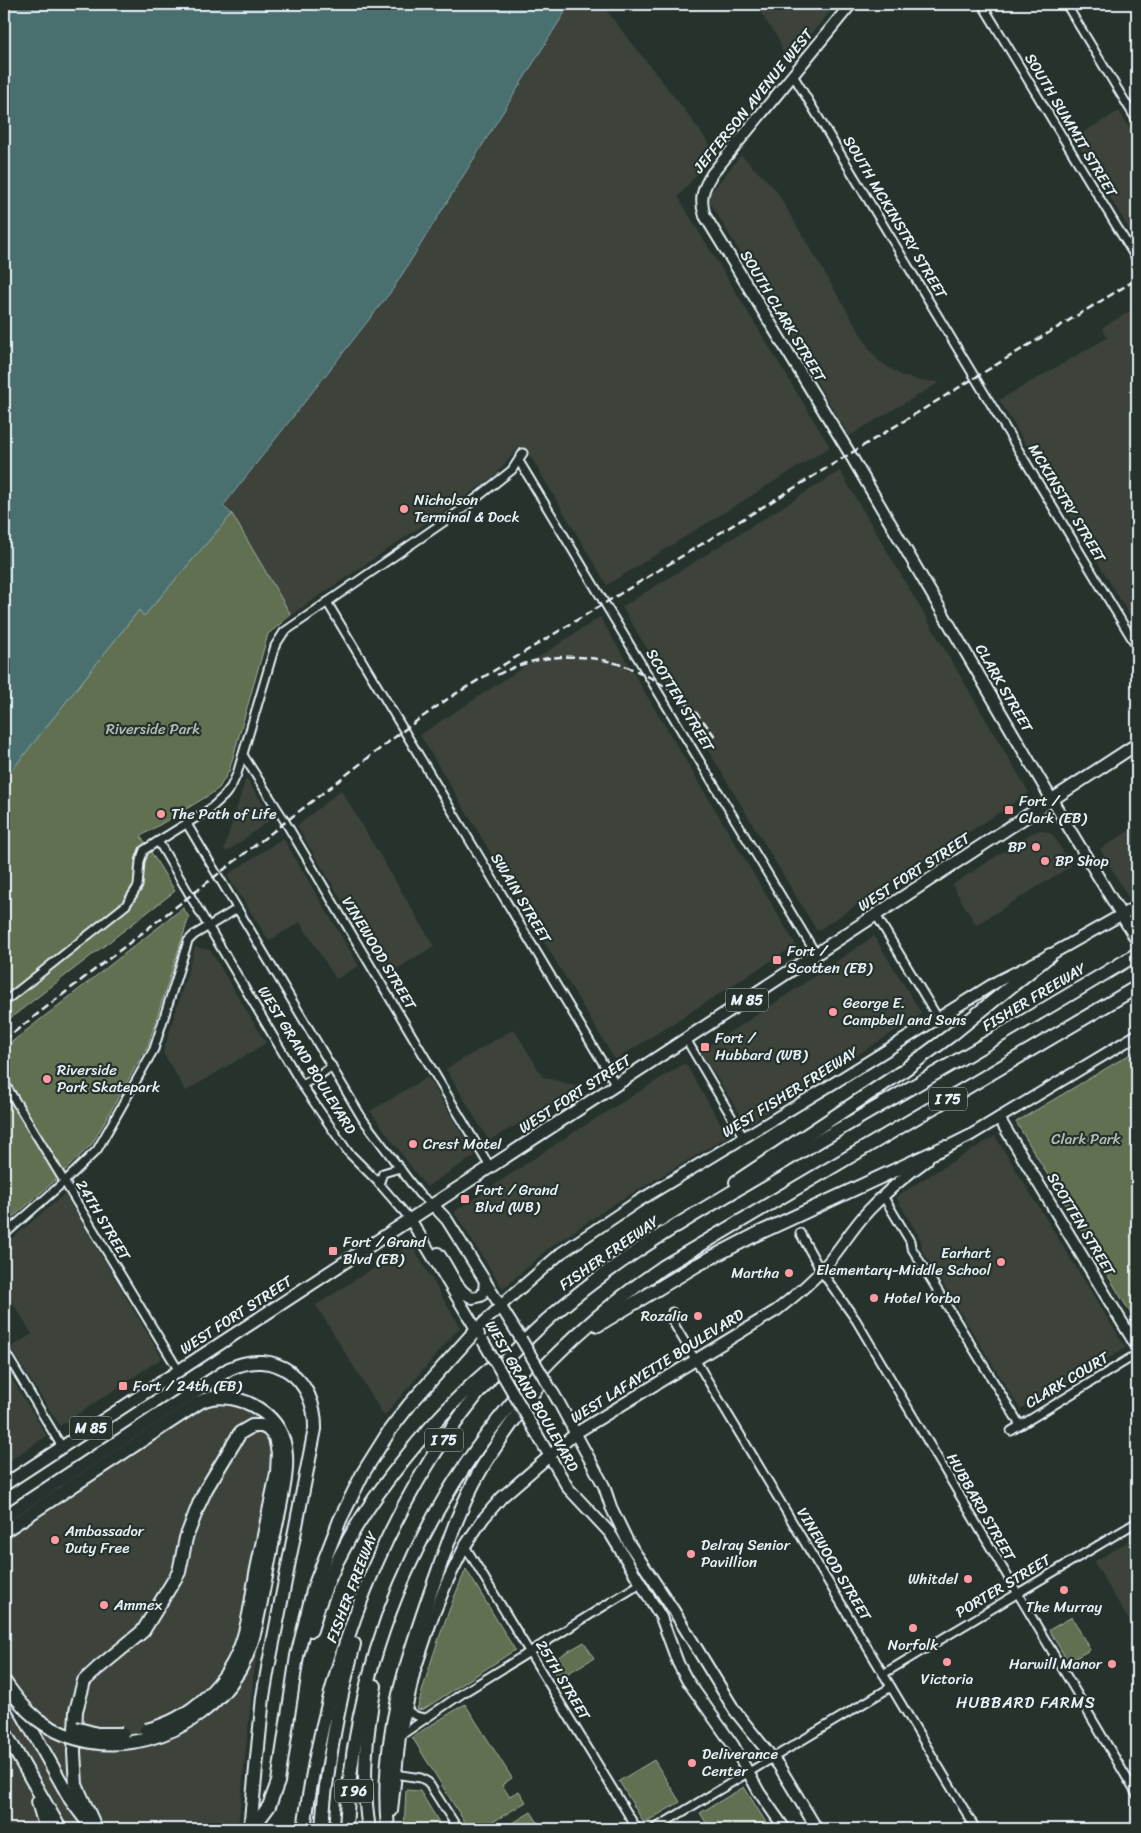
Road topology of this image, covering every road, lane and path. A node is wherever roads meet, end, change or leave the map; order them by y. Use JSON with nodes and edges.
{"nodes":[{"id":1,"x":851,"y":4,"type":"edge"},
{"id":2,"x":982,"y":4,"type":"edge"},
{"id":3,"x":1066,"y":4,"type":"edge"},
{"id":4,"x":793,"y":74,"type":"junction"},
{"id":5,"x":1137,"y":121,"type":"edge"},
{"id":6,"x":701,"y":197,"type":"joint"},
{"id":7,"x":1137,"y":260,"type":"edge"},
{"id":8,"x":974,"y":373,"type":"joint"},
{"id":9,"x":847,"y":449,"type":"joint"},
{"id":10,"x":524,"y":453,"type":"dead end"},
{"id":11,"x":519,"y":461,"type":"junction"},
{"id":12,"x":327,"y":602,"type":"junction"},
{"id":13,"x":1137,"y":647,"type":"edge"},
{"id":14,"x":1137,"y":744,"type":"edge"},
{"id":15,"x":243,"y":754,"type":"junction"},
{"id":16,"x":1052,"y":800,"type":"junction"},
{"id":17,"x":187,"y":824,"type":"junction"},
{"id":18,"x":158,"y":841,"type":"junction"},
{"id":19,"x":1137,"y":906,"type":"edge"},
{"id":20,"x":237,"y":909,"type":"junction"},
{"id":21,"x":876,"y":915,"type":"junction"},
{"id":22,"x":1122,"y":915,"type":"junction"},
{"id":23,"x":208,"y":926,"type":"junction"},
{"id":24,"x":1137,"y":941,"type":"edge"},
{"id":25,"x":816,"y":954,"type":"junction"},
{"id":26,"x":1137,"y":954,"type":"edge"},
{"id":27,"x":1050,"y":955,"type":"junction"},
{"id":28,"x":1137,"y":987,"type":"edge"},
{"id":29,"x":4,"y":1002,"type":"edge"},
{"id":30,"x":938,"y":1018,"type":"junction"},
{"id":31,"x":1137,"y":1035,"type":"edge"},
{"id":32,"x":686,"y":1039,"type":"junction"},
{"id":33,"x":332,"y":1066,"type":"junction"},
{"id":34,"x":4,"y":1082,"type":"edge"},
{"id":35,"x":616,"y":1084,"type":"junction"},
{"id":36,"x":302,"y":1085,"type":"junction"},
{"id":37,"x":999,"y":1118,"type":"junction"},
{"id":38,"x":744,"y":1138,"type":"junction"},
{"id":39,"x":945,"y":1148,"type":"junction"},
{"id":40,"x":490,"y":1167,"type":"junction"},
{"id":41,"x":400,"y":1168,"type":"junction"},
{"id":42,"x":64,"y":1182,"type":"junction"},
{"id":43,"x":379,"y":1184,"type":"junction"},
{"id":44,"x":883,"y":1196,"type":"junction"},
{"id":45,"x":433,"y":1205,"type":"junction"},
{"id":46,"x":693,"y":1216,"type":"junction"},
{"id":47,"x":410,"y":1219,"type":"junction"},
{"id":48,"x":800,"y":1233,"type":"dead end"},
{"id":49,"x":4,"y":1235,"type":"edge"},
{"id":50,"x":422,"y":1239,"type":"junction"},
{"id":51,"x":821,"y":1271,"type":"junction"},
{"id":52,"x":485,"y":1280,"type":"junction"},
{"id":53,"x":501,"y":1306,"type":"junction"},
{"id":54,"x":672,"y":1312,"type":"dead end"},
{"id":55,"x":539,"y":1328,"type":"junction"},
{"id":56,"x":476,"y":1330,"type":"junction"},
{"id":57,"x":1137,"y":1346,"type":"edge"},
{"id":58,"x":563,"y":1348,"type":"junction"},
{"id":59,"x":4,"y":1350,"type":"edge"},
{"id":60,"x":1137,"y":1354,"type":"edge"},
{"id":61,"x":696,"y":1360,"type":"junction"},
{"id":62,"x":179,"y":1371,"type":"junction"},
{"id":63,"x":1020,"y":1425,"type":"junction"},
{"id":64,"x":1011,"y":1431,"type":"dead end"},
{"id":65,"x":576,"y":1433,"type":"junction"},
{"id":66,"x":62,"y":1446,"type":"junction"},
{"id":67,"x":550,"y":1455,"type":"junction"},
{"id":68,"x":4,"y":1485,"type":"edge"},
{"id":69,"x":4,"y":1516,"type":"edge"},
{"id":70,"x":1137,"y":1522,"type":"edge"},
{"id":71,"x":4,"y":1531,"type":"edge"},
{"id":72,"x":465,"y":1546,"type":"junction"},
{"id":73,"x":373,"y":1569,"type":"junction"},
{"id":74,"x":261,"y":1575,"type":"junction"},
{"id":75,"x":640,"y":1584,"type":"junction"},
{"id":76,"x":1017,"y":1594,"type":"junction"},
{"id":77,"x":664,"y":1598,"type":"junction"},
{"id":78,"x":653,"y":1604,"type":"junction"},
{"id":79,"x":385,"y":1627,"type":"junction"},
{"id":80,"x":530,"y":1651,"type":"junction"},
{"id":81,"x":883,"y":1674,"type":"junction"},
{"id":82,"x":4,"y":1681,"type":"edge"},
{"id":83,"x":891,"y":1687,"type":"junction"},
{"id":84,"x":406,"y":1707,"type":"junction"},
{"id":85,"x":288,"y":1718,"type":"junction"},
{"id":86,"x":425,"y":1718,"type":"junction"},
{"id":87,"x":4,"y":1731,"type":"edge"},
{"id":88,"x":400,"y":1736,"type":"junction"},
{"id":89,"x":353,"y":1754,"type":"junction"},
{"id":90,"x":773,"y":1758,"type":"junction"},
{"id":91,"x":748,"y":1773,"type":"junction"},
{"id":92,"x":395,"y":1774,"type":"junction"},
{"id":93,"x":1137,"y":1795,"type":"edge"},
{"id":94,"x":55,"y":1828,"type":"edge"},
{"id":95,"x":95,"y":1829,"type":"edge"},
{"id":96,"x":251,"y":1829,"type":"edge"},
{"id":97,"x":304,"y":1829,"type":"edge"},
{"id":98,"x":322,"y":1829,"type":"edge"},
{"id":99,"x":346,"y":1829,"type":"edge"},
{"id":100,"x":354,"y":1829,"type":"edge"},
{"id":101,"x":369,"y":1829,"type":"edge"},
{"id":102,"x":389,"y":1829,"type":"edge"},
{"id":103,"x":458,"y":1829,"type":"edge"},
{"id":104,"x":637,"y":1829,"type":"edge"},
{"id":105,"x":654,"y":1829,"type":"edge"},
{"id":106,"x":784,"y":1829,"type":"edge"},
{"id":107,"x":817,"y":1829,"type":"edge"},
{"id":108,"x":976,"y":1829,"type":"edge"}],
"edges":[{"from":1,"to":4,"type":"street","name":"JEFFERSON AVENUE WEST"},
{"from":2,"to":7,"type":"street","name":"SOUTH SUMMIT STREET"},
{"from":3,"to":5,"type":"street"},
{"from":4,"to":6,"type":"street","name":"JEFFERSON AVENUE WEST"},
{"from":4,"to":8,"type":"street","name":"SOUTH MCKINSTRY STREET"},
{"from":6,"to":9,"type":"street","name":"SOUTH CLARK STREET"},
{"from":8,"to":13,"type":"street","name":"MCKINSTRY STREET"},
{"from":9,"to":16,"type":"street","name":"CLARK STREET"},
{"from":10,"to":11,"type":"street"},
{"from":11,"to":12,"type":"street"},
{"from":11,"to":25,"type":"street","name":"SCOTTEN STREET"},
{"from":12,"to":15,"type":"street"},
{"from":12,"to":35,"type":"street","name":"SWAIN STREET"},
{"from":14,"to":16,"type":"main road","name":"WEST FORT STREET","number":"M 85"},
{"from":15,"to":17,"type":"street"},
{"from":15,"to":40,"type":"street","name":"VINEWOOD STREET"},
{"from":16,"to":21,"type":"main road","name":"WEST FORT STREET","number":"M 85"},
{"from":16,"to":22,"type":"street","name":"CLARK STREET"},
{"from":17,"to":18,"type":"street"},
{"from":17,"to":20,"type":"street","name":"WEST GRAND BOULEVARD"},
{"from":18,"to":23,"type":"street","name":"WEST GRAND BOULEVARD"},
{"from":18,"to":29,"type":"street"},
{"from":19,"to":22,"type":"street","name":"WEST FISHER FREEWAY"},
{"from":20,"to":23,"type":"street"},
{"from":20,"to":33,"type":"street","name":"WEST GRAND BOULEVARD"},
{"from":21,"to":25,"type":"main road","name":"WEST FORT STREET","number":"M 85"},
{"from":21,"to":30,"type":"street"},
{"from":22,"to":24,"type":"street","name":"CLARK STREET"},
{"from":22,"to":27,"type":"street","name":"WEST FISHER FREEWAY"},
{"from":23,"to":36,"type":"street","name":"WEST GRAND BOULEVARD"},
{"from":23,"to":42,"type":"street"},
{"from":25,"to":32,"type":"main road","name":"WEST FORT STREET","number":"M 85"},
{"from":26,"to":46,"type":"highway","name":"FISHER FREEWAY","number":"I 75"},
{"from":27,"to":30,"type":"street","name":"WEST FISHER FREEWAY"},
{"from":27,"to":46,"type":"highway"},
{"from":28,"to":58,"type":"highway","number":"I 75"},
{"from":30,"to":38,"type":"street","name":"WEST FISHER FREEWAY"},
{"from":31,"to":37,"type":"street"},
{"from":32,"to":35,"type":"main road","name":"WEST FORT STREET","number":"M 85"},
{"from":32,"to":38,"type":"street"},
{"from":33,"to":36,"type":"street"},
{"from":33,"to":41,"type":"street","name":"WEST GRAND BOULEVARD"},
{"from":34,"to":42,"type":"street","name":"24TH STREET"},
{"from":35,"to":40,"type":"main road","name":"WEST FORT STREET","number":"M 85"},
{"from":36,"to":43,"type":"street","name":"WEST GRAND BOULEVARD"},
{"from":37,"to":39,"type":"street"},
{"from":37,"to":57,"type":"street","name":"SCOTTEN STREET"},
{"from":38,"to":53,"type":"street","name":"WEST FISHER FREEWAY"},
{"from":39,"to":44,"type":"street","name":"WEST LAFAYETTE BOULEVARD"},
{"from":39,"to":58,"type":"highway"},
{"from":40,"to":45,"type":"main road","name":"WEST FORT STREET","number":"M 85"},
{"from":41,"to":43,"type":"street"},
{"from":41,"to":45,"type":"street","name":"WEST GRAND BOULEVARD"},
{"from":42,"to":49,"type":"street"},
{"from":42,"to":62,"type":"street","name":"24TH STREET"},
{"from":43,"to":47,"type":"street","name":"WEST GRAND BOULEVARD"},
{"from":44,"to":51,"type":"street","name":"WEST LAFAYETTE BOULEVARD"},
{"from":44,"to":63,"type":"street"},
{"from":45,"to":47,"type":"main road","name":"WEST FORT STREET","number":"M 85"},
{"from":45,"to":52,"type":"street","name":"WEST GRAND BOULEVARD"},
{"from":46,"to":55,"type":"highway","name":"FISHER FREEWAY","number":"I 75"},
{"from":47,"to":50,"type":"street","name":"WEST GRAND BOULEVARD"},
{"from":47,"to":62,"type":"main road","name":"WEST FORT STREET","number":"M 85"},
{"from":48,"to":51,"type":"street","name":"HUBBARD STREET"},
{"from":50,"to":52,"type":"street"},
{"from":50,"to":56,"type":"street","name":"WEST GRAND BOULEVARD"},
{"from":51,"to":61,"type":"street","name":"WEST LAFAYETTE BOULEVARD"},
{"from":51,"to":76,"type":"street","name":"HUBBARD STREET"},
{"from":52,"to":53,"type":"street","name":"WEST GRAND BOULEVARD"},
{"from":53,"to":56,"type":"street","name":"WEST FISHER FREEWAY"},
{"from":53,"to":65,"type":"street","name":"WEST GRAND BOULEVARD","bridge":true},
{"from":54,"to":61,"type":"street","name":"VINEWOOD STREET"},
{"from":55,"to":73,"type":"highway","name":"FISHER FREEWAY","number":"I 75"},
{"from":55,"to":85,"type":"highway"},
{"from":56,"to":67,"type":"street","name":"WEST GRAND BOULEVARD","bridge":true},
{"from":56,"to":85,"type":"highway"},
{"from":58,"to":79,"type":"highway","number":"I 75"},
{"from":58,"to":102,"type":"highway"},
{"from":59,"to":66,"type":"street"},
{"from":60,"to":63,"type":"street","name":"CLARK COURT"},
{"from":61,"to":65,"type":"street","name":"WEST LAFAYETTE BOULEVARD"},
{"from":61,"to":81,"type":"street","name":"VINEWOOD STREET"},
{"from":62,"to":66,"type":"main road","name":"WEST FORT STREET","number":"M 85"},
{"from":63,"to":64,"type":"street","name":"CLARK COURT"},
{"from":65,"to":67,"type":"street","name":"WEST LAFAYETTE BOULEVARD"},
{"from":65,"to":77,"type":"street","name":"WEST GRAND BOULEVARD"},
{"from":66,"to":68,"type":"main road","name":"WEST FORT STREET","number":"M 85"},
{"from":67,"to":72,"type":"street","name":"WEST LAFAYETTE BOULEVARD"},
{"from":67,"to":75,"type":"street","name":"WEST GRAND BOULEVARD"},
{"from":69,"to":96,"type":"highway"},
{"from":70,"to":76,"type":"street","name":"PORTER STREET"},
{"from":71,"to":74,"type":"highway"},
{"from":72,"to":80,"type":"street","name":"25TH STREET"},
{"from":72,"to":84,"type":"street","name":"WEST LAFAYETTE BOULEVARD"},
{"from":73,"to":97,"type":"highway","name":"FISHER FREEWAY","number":"I 75"},
{"from":73,"to":98,"type":"highway"},
{"from":74,"to":82,"type":"highway","bridge":true},
{"from":74,"to":95,"type":"highway"},
{"from":75,"to":78,"type":"street","name":"WEST GRAND BOULEVARD"},
{"from":75,"to":80,"type":"street"},
{"from":76,"to":81,"type":"street","name":"PORTER STREET"},
{"from":76,"to":93,"type":"street","name":"HUBBARD STREET"},
{"from":77,"to":78,"type":"street"},
{"from":77,"to":90,"type":"street","name":"WEST GRAND BOULEVARD"},
{"from":78,"to":91,"type":"street","name":"WEST GRAND BOULEVARD"},
{"from":79,"to":89,"type":"highway","number":"I 75"},
{"from":79,"to":101,"type":"highway"},
{"from":80,"to":86,"type":"street"},
{"from":80,"to":104,"type":"street","name":"25TH STREET"},
{"from":81,"to":83,"type":"street","name":"VINEWOOD STREET"},
{"from":82,"to":95,"type":"highway"},
{"from":83,"to":90,"type":"street"},
{"from":83,"to":108,"type":"street","name":"VINEWOOD STREET"},
{"from":84,"to":86,"type":"street"},
{"from":84,"to":88,"type":"street","name":"WEST LAFAYETTE BOULEVARD"},
{"from":85,"to":96,"type":"highway"},
{"from":86,"to":88,"type":"street"},
{"from":87,"to":94,"type":"highway"},
{"from":88,"to":92,"type":"street","name":"WEST LAFAYETTE BOULEVARD"},
{"from":89,"to":99,"type":"highway","number":"I 75"},
{"from":89,"to":100,"type":"highway","number":"I 96"},
{"from":90,"to":91,"type":"street"},
{"from":90,"to":107,"type":"street","name":"WEST GRAND BOULEVARD"},
{"from":91,"to":105,"type":"street"},
{"from":91,"to":106,"type":"street","name":"WEST GRAND BOULEVARD"},
{"from":92,"to":102,"type":"street","name":"WEST LAFAYETTE BOULEVARD"},
{"from":92,"to":103,"type":"street"}]}
